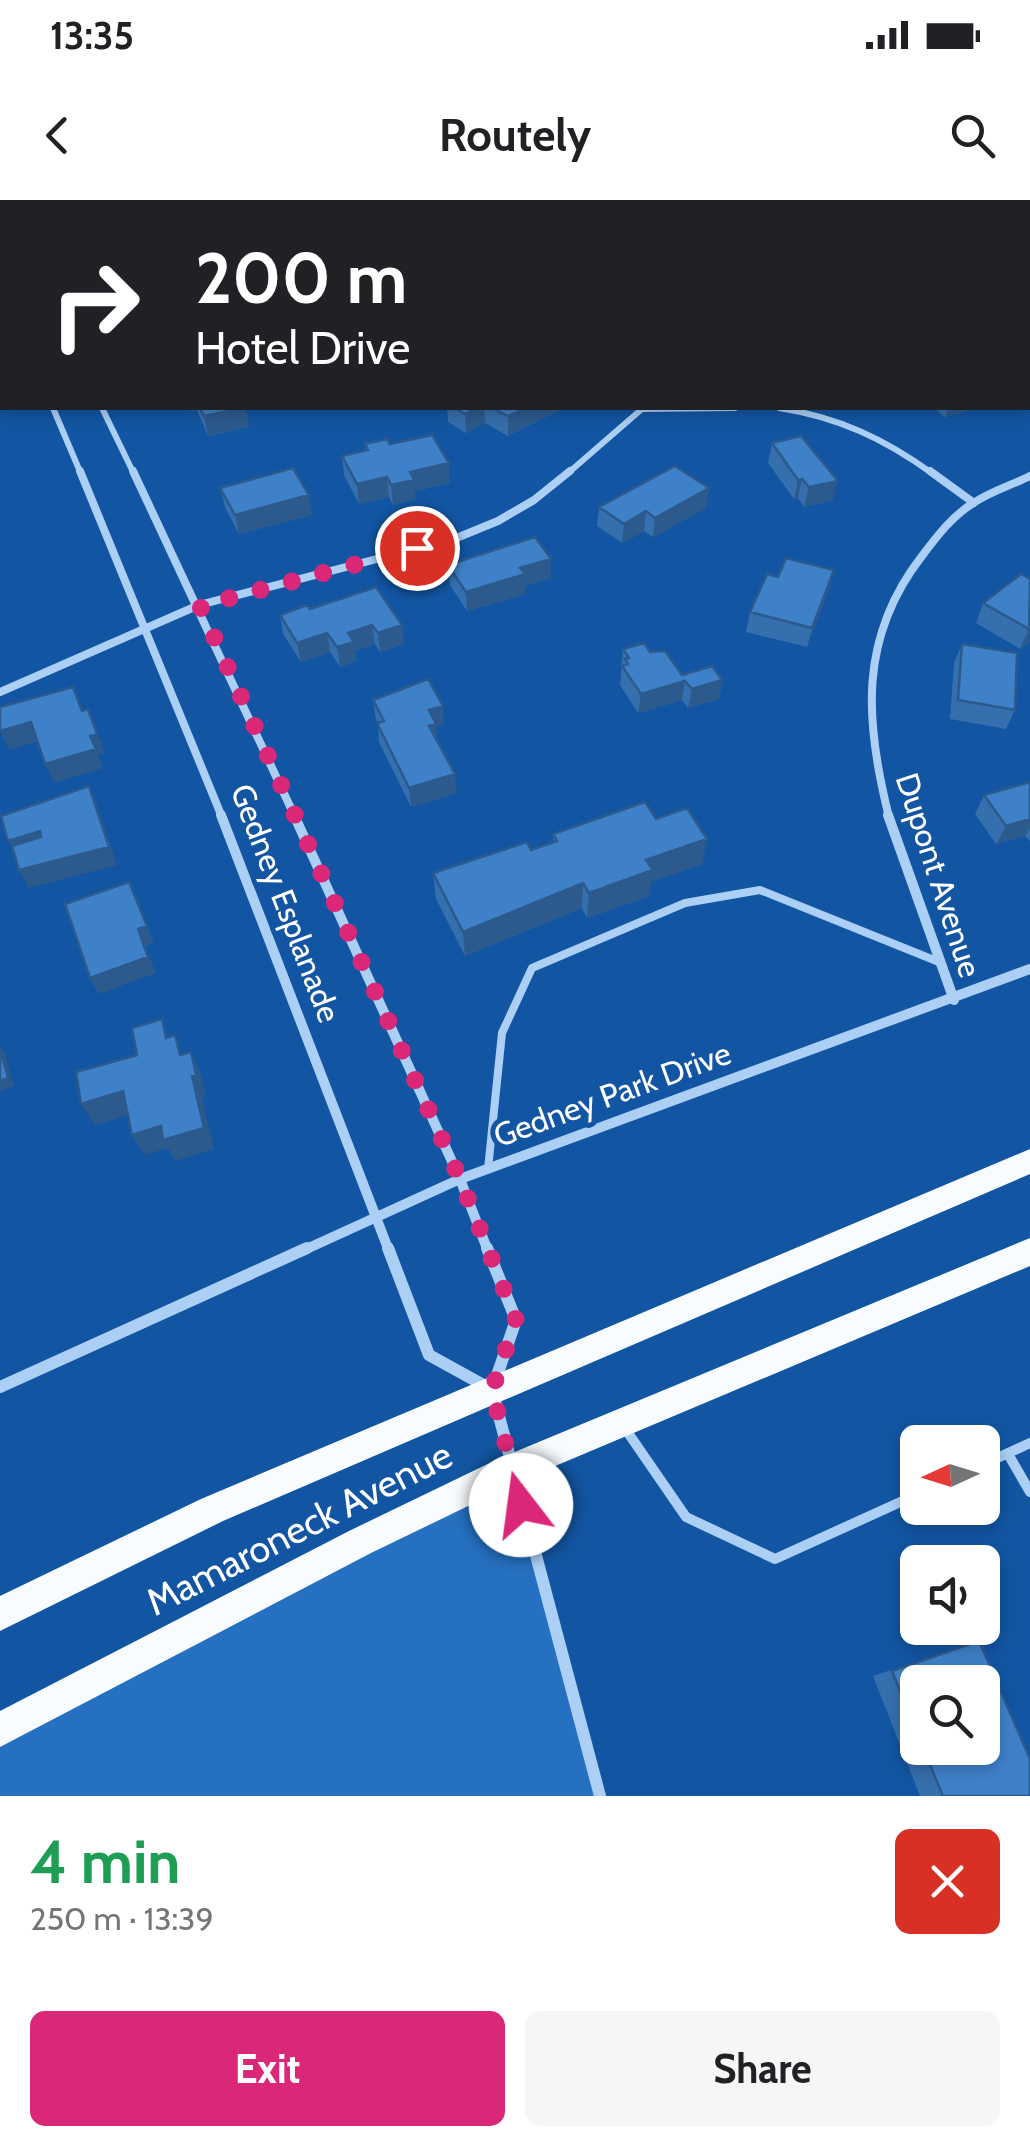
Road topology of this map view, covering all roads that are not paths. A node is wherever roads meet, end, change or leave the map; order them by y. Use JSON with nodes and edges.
{"nodes":[{"id":1,"x":54,"y":410,"type":"edge"},
{"id":2,"x":103,"y":410,"type":"edge"},
{"id":3,"x":640,"y":410,"type":"edge"},
{"id":4,"x":800,"y":410,"type":"edge"},
{"id":5,"x":1030,"y":476,"type":"edge"},
{"id":6,"x":974,"y":502,"type":"junction"},
{"id":7,"x":200,"y":606,"type":"junction"},
{"id":8,"x":147,"y":630,"type":"junction"},
{"id":9,"x":0,"y":692,"type":"edge"},
{"id":10,"x":939,"y":962,"type":"junction"},
{"id":11,"x":1030,"y":969,"type":"edge"},
{"id":12,"x":954,"y":1000,"type":"junction"},
{"id":13,"x":1030,"y":1161,"type":"edge"},
{"id":14,"x":488,"y":1169,"type":"junction"},
{"id":15,"x":460,"y":1179,"type":"junction"},
{"id":16,"x":378,"y":1216,"type":"junction"},
{"id":17,"x":1030,"y":1252,"type":"edge"},
{"id":18,"x":0,"y":1387,"type":"edge"},
{"id":19,"x":492,"y":1390,"type":"junction"},
{"id":20,"x":621,"y":1423,"type":"junction"},
{"id":21,"x":1030,"y":1443,"type":"edge"},
{"id":22,"x":1008,"y":1454,"type":"junction"},
{"id":23,"x":1000,"y":1457,"type":"edge"},
{"id":24,"x":512,"y":1469,"type":"junction"},
{"id":25,"x":1030,"y":1492,"type":"edge"},
{"id":26,"x":900,"y":1502,"type":"edge"},
{"id":27,"x":0,"y":1614,"type":"edge"},
{"id":28,"x":0,"y":1730,"type":"edge"},
{"id":29,"x":600,"y":1796,"type":"edge"}],
"edges":[{"from":1,"to":8,"type":"street","name":"Gedney Esplanade"},
{"from":2,"to":7,"type":"street","name":"Gedney Esplanade"},
{"from":3,"to":7,"type":"street"},
{"from":4,"to":6,"type":"street"},
{"from":5,"to":6,"type":"street","name":"Dupont Avenue"},
{"from":6,"to":10,"type":"street","name":"Dupont Avenue"},
{"from":7,"to":8,"type":"street"},
{"from":7,"to":15,"type":"street","name":"Gedney Esplanade"},
{"from":8,"to":9,"type":"street"},
{"from":8,"to":16,"type":"street","name":"Gedney Esplanade"},
{"from":10,"to":12,"type":"street","name":"Dupont Avenue"},
{"from":10,"to":14,"type":"lane"},
{"from":11,"to":12,"type":"street","name":"Gedney Park Drive"},
{"from":12,"to":14,"type":"street","name":"Gedney Park Drive"},
{"from":13,"to":19,"type":"main road","name":"Mamaroneck Avenue"},
{"from":14,"to":15,"type":"street","name":"Gedney Park Drive"},
{"from":15,"to":16,"type":"street","name":"Gedney Park Drive"},
{"from":15,"to":19,"type":"street","name":"Gedney Esplanade"},
{"from":16,"to":18,"type":"street","name":"Gedney Park Drive"},
{"from":16,"to":19,"type":"street","name":"Gedney Esplanade"},
{"from":17,"to":20,"type":"main road","name":"Mamaroneck Avenue"},
{"from":19,"to":24,"type":"street"},
{"from":19,"to":27,"type":"main road","name":"Mamaroneck Avenue"},
{"from":20,"to":24,"type":"main road","name":"Mamaroneck Avenue"},
{"from":20,"to":26,"type":"lane"},
{"from":21,"to":22,"type":"lane"},
{"from":22,"to":23,"type":"lane"},
{"from":22,"to":25,"type":"lane"},
{"from":24,"to":28,"type":"main road","name":"Mamaroneck Avenue"},
{"from":24,"to":29,"type":"street"}]}
